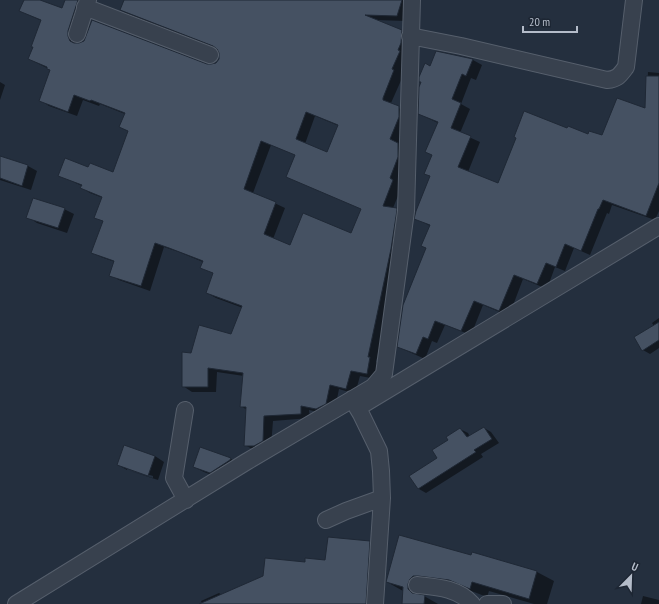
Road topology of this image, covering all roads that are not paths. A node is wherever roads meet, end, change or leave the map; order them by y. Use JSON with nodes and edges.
{"nodes":[{"id":1,"x":412,"y":0,"type":"edge"},
{"id":2,"x":634,"y":0,"type":"edge"},
{"id":3,"x":86,"y":4,"type":"edge"},
{"id":4,"x":77,"y":34,"type":"dead end"},
{"id":5,"x":410,"y":36,"type":"junction"},
{"id":6,"x":210,"y":55,"type":"dead end"},
{"id":7,"x":659,"y":226,"type":"edge"},
{"id":8,"x":357,"y":407,"type":"junction"},
{"id":9,"x":185,"y":410,"type":"dead end"},
{"id":10,"x":382,"y":498,"type":"junction"},
{"id":11,"x":186,"y":500,"type":"junction"},
{"id":12,"x":326,"y":520,"type":"dead end"},
{"id":13,"x":417,"y":585,"type":"dead end"},
{"id":14,"x":16,"y":604,"type":"edge"},
{"id":15,"x":375,"y":604,"type":"edge"},
{"id":16,"x":472,"y":604,"type":"edge"},
{"id":17,"x":487,"y":604,"type":"edge"},
{"id":18,"x":503,"y":604,"type":"edge"}],
"edges":[{"from":1,"to":5,"type":"street"},
{"from":2,"to":5,"type":"street"},
{"from":3,"to":4,"type":"street"},
{"from":3,"to":6,"type":"street"},
{"from":5,"to":8,"type":"street"},
{"from":7,"to":8,"type":"street"},
{"from":8,"to":10,"type":"street"},
{"from":8,"to":11,"type":"street"},
{"from":9,"to":11,"type":"street"},
{"from":10,"to":12,"type":"street"},
{"from":10,"to":15,"type":"street"},
{"from":11,"to":14,"type":"street"},
{"from":13,"to":16,"type":"street"},
{"from":17,"to":18,"type":"street"}]}
